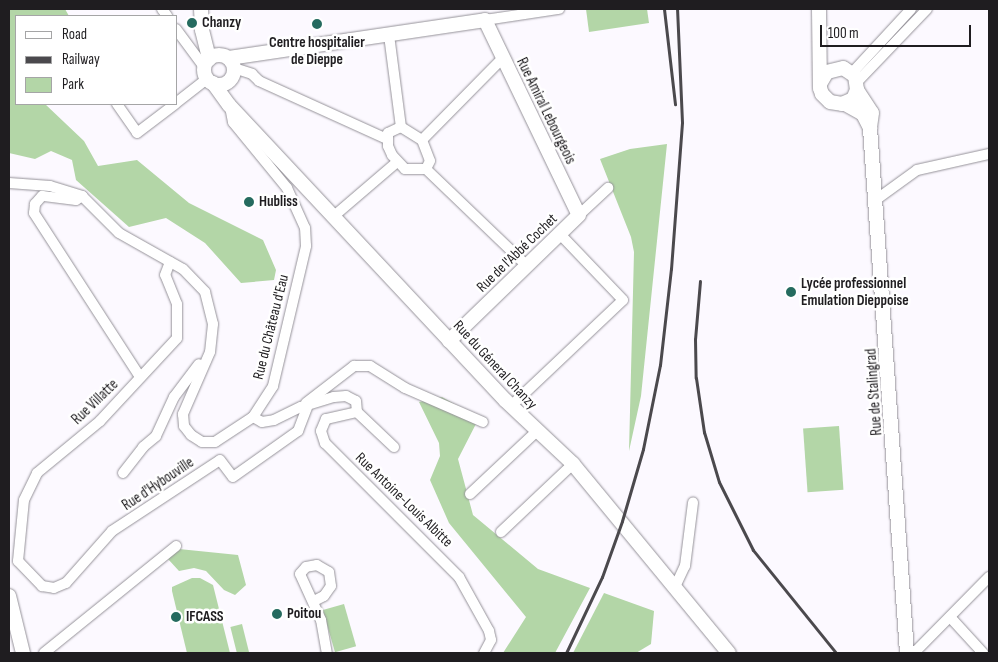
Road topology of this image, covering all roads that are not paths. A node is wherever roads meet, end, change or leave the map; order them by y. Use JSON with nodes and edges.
{"nodes":[{"id":1,"x":201,"y":9,"type":"edge"},
{"id":2,"x":559,"y":9,"type":"edge"},
{"id":3,"x":820,"y":9,"type":"edge"},
{"id":4,"x":911,"y":9,"type":"edge"},
{"id":5,"x":927,"y":9,"type":"edge"},
{"id":6,"x":485,"y":20,"type":"junction"},
{"id":7,"x":178,"y":31,"type":"edge"},
{"id":8,"x":389,"y":35,"type":"junction"},
{"id":9,"x":822,"y":46,"type":"junction"},
{"id":10,"x":502,"y":59,"type":"junction"},
{"id":11,"x":837,"y":68,"type":"junction"},
{"id":12,"x":218,"y":69,"type":"junction"},
{"id":13,"x":821,"y":82,"type":"junction"},
{"id":14,"x":856,"y":82,"type":"junction"},
{"id":15,"x":178,"y":101,"type":"edge"},
{"id":16,"x":844,"y":104,"type":"junction"},
{"id":17,"x":118,"y":105,"type":"edge"},
{"id":18,"x":173,"y":105,"type":"edge"},
{"id":19,"x":229,"y":105,"type":"junction"},
{"id":20,"x":401,"y":127,"type":"junction"},
{"id":21,"x":870,"y":128,"type":"junction"},
{"id":22,"x":387,"y":139,"type":"junction"},
{"id":23,"x":422,"y":140,"type":"junction"},
{"id":24,"x":989,"y":154,"type":"edge"},
{"id":25,"x":397,"y":162,"type":"junction"},
{"id":26,"x":426,"y":169,"type":"junction"},
{"id":27,"x":9,"y":183,"type":"edge"},
{"id":28,"x":608,"y":188,"type":"dead end"},
{"id":29,"x":82,"y":196,"type":"junction"},
{"id":30,"x":877,"y":199,"type":"junction"},
{"id":31,"x":579,"y":215,"type":"junction"},
{"id":32,"x":334,"y":216,"type":"junction"},
{"id":33,"x":560,"y":234,"type":"junction"},
{"id":34,"x":170,"y":262,"type":"junction"},
{"id":35,"x":527,"y":266,"type":"junction"},
{"id":36,"x":449,"y":341,"type":"junction"},
{"id":37,"x":210,"y":352,"type":"junction"},
{"id":38,"x":140,"y":377,"type":"junction"},
{"id":39,"x":304,"y":406,"type":"junction"},
{"id":40,"x":511,"y":406,"type":"junction"},
{"id":41,"x":357,"y":412,"type":"junction"},
{"id":42,"x":253,"y":417,"type":"junction"},
{"id":43,"x":482,"y":422,"type":"dead end"},
{"id":44,"x":536,"y":432,"type":"junction"},
{"id":45,"x":394,"y":447,"type":"dead end"},
{"id":46,"x":573,"y":464,"type":"junction"},
{"id":47,"x":123,"y":473,"type":"dead end"},
{"id":48,"x":470,"y":494,"type":"dead end"},
{"id":49,"x":693,"y":503,"type":"dead end"},
{"id":50,"x":502,"y":532,"type":"dead end"},
{"id":51,"x":176,"y":546,"type":"dead end"},
{"id":52,"x":14,"y":562,"type":"edge"},
{"id":53,"x":989,"y":577,"type":"edge"},
{"id":54,"x":675,"y":587,"type":"junction"},
{"id":55,"x":9,"y":596,"type":"edge"},
{"id":56,"x":314,"y":601,"type":"dead end"},
{"id":57,"x":950,"y":617,"type":"junction"},
{"id":58,"x":23,"y":653,"type":"edge"},
{"id":59,"x":44,"y":653,"type":"edge"},
{"id":60,"x":327,"y":653,"type":"edge"},
{"id":61,"x":484,"y":653,"type":"edge"},
{"id":62,"x":729,"y":653,"type":"edge"},
{"id":63,"x":907,"y":653,"type":"edge"},
{"id":64,"x":914,"y":653,"type":"edge"},
{"id":65,"x":983,"y":653,"type":"edge"}],
"edges":[{"from":1,"to":12,"type":"street"},
{"from":2,"to":6,"type":"street"},
{"from":3,"to":9,"type":"street"},
{"from":4,"to":14,"type":"street"},
{"from":5,"to":14,"type":"street"},
{"from":6,"to":8,"type":"street"},
{"from":6,"to":10,"type":"street","name":"Rue Amiral Lebourgeois"},
{"from":7,"to":12,"type":"street"},
{"from":8,"to":12,"type":"street"},
{"from":8,"to":20,"type":"street"},
{"from":9,"to":11,"type":"street"},
{"from":9,"to":13,"type":"street"},
{"from":10,"to":23,"type":"street"},
{"from":10,"to":31,"type":"street","name":"Rue Amiral Lebourgeois"},
{"from":11,"to":13,"type":"street"},
{"from":11,"to":14,"type":"street"},
{"from":12,"to":15,"type":"street"},
{"from":12,"to":19,"type":"street"},
{"from":12,"to":22,"type":"street"},
{"from":13,"to":16,"type":"street"},
{"from":14,"to":16,"type":"street"},
{"from":14,"to":21,"type":"street","name":"Rue de Stalingrad"},
{"from":16,"to":21,"type":"street"},
{"from":17,"to":18,"type":"street"},
{"from":19,"to":32,"type":"street","name":"Rue du Géneral Chanzy"},
{"from":19,"to":42,"type":"street","name":"Rue du Château d'Eau"},
{"from":20,"to":22,"type":"street"},
{"from":20,"to":23,"type":"street"},
{"from":21,"to":30,"type":"street","name":"Rue de Stalingrad"},
{"from":22,"to":25,"type":"street"},
{"from":23,"to":26,"type":"street"},
{"from":24,"to":30,"type":"street"},
{"from":25,"to":26,"type":"street"},
{"from":25,"to":32,"type":"street"},
{"from":26,"to":35,"type":"street"},
{"from":27,"to":29,"type":"street","name":"Rue du Château d'Eau"},
{"from":28,"to":31,"type":"street","name":"Rue de l'Abbé Cochet"},
{"from":29,"to":34,"type":"street","name":"Rue du Château d'Eau"},
{"from":29,"to":38,"type":"street"},
{"from":30,"to":63,"type":"street","name":"Rue de Stalingrad"},
{"from":31,"to":33,"type":"street","name":"Rue de l'Abbé Cochet"},
{"from":32,"to":36,"type":"street","name":"Rue du Géneral Chanzy"},
{"from":33,"to":35,"type":"street","name":"Rue de l'Abbé Cochet"},
{"from":33,"to":40,"type":"street"},
{"from":34,"to":37,"type":"street","name":"Rue du Château d'Eau"},
{"from":34,"to":38,"type":"street","name":"Rue Villatte"},
{"from":35,"to":36,"type":"street","name":"Rue de l'Abbé Cochet"},
{"from":36,"to":40,"type":"street","name":"Rue du Géneral Chanzy"},
{"from":37,"to":42,"type":"street","name":"Rue du Château d'Eau"},
{"from":37,"to":47,"type":"street"},
{"from":38,"to":52,"type":"street","name":"Rue Villatte"},
{"from":39,"to":41,"type":"street","name":"Rue Antoine-Louis Albitte"},
{"from":39,"to":42,"type":"street","name":"Rue Antoine-Louis Albitte"},
{"from":39,"to":43,"type":"street"},
{"from":39,"to":52,"type":"street","name":"Rue d'Hybouville"},
{"from":40,"to":44,"type":"street","name":"Rue du Géneral Chanzy"},
{"from":41,"to":45,"type":"street","name":"Rue Antoine-Louis Albitte"},
{"from":41,"to":61,"type":"street","name":"Rue Antoine-Louis Albitte"},
{"from":44,"to":46,"type":"street","name":"Rue du Géneral Chanzy"},
{"from":44,"to":48,"type":"street"},
{"from":46,"to":50,"type":"street"},
{"from":46,"to":54,"type":"street","name":"Rue du Géneral Chanzy"},
{"from":49,"to":54,"type":"street"},
{"from":51,"to":59,"type":"street"},
{"from":53,"to":57,"type":"street"},
{"from":54,"to":62,"type":"street","name":"Rue du Géneral Chanzy"},
{"from":55,"to":58,"type":"street"},
{"from":56,"to":60,"type":"street"},
{"from":57,"to":64,"type":"street"},
{"from":57,"to":65,"type":"street"}]}
